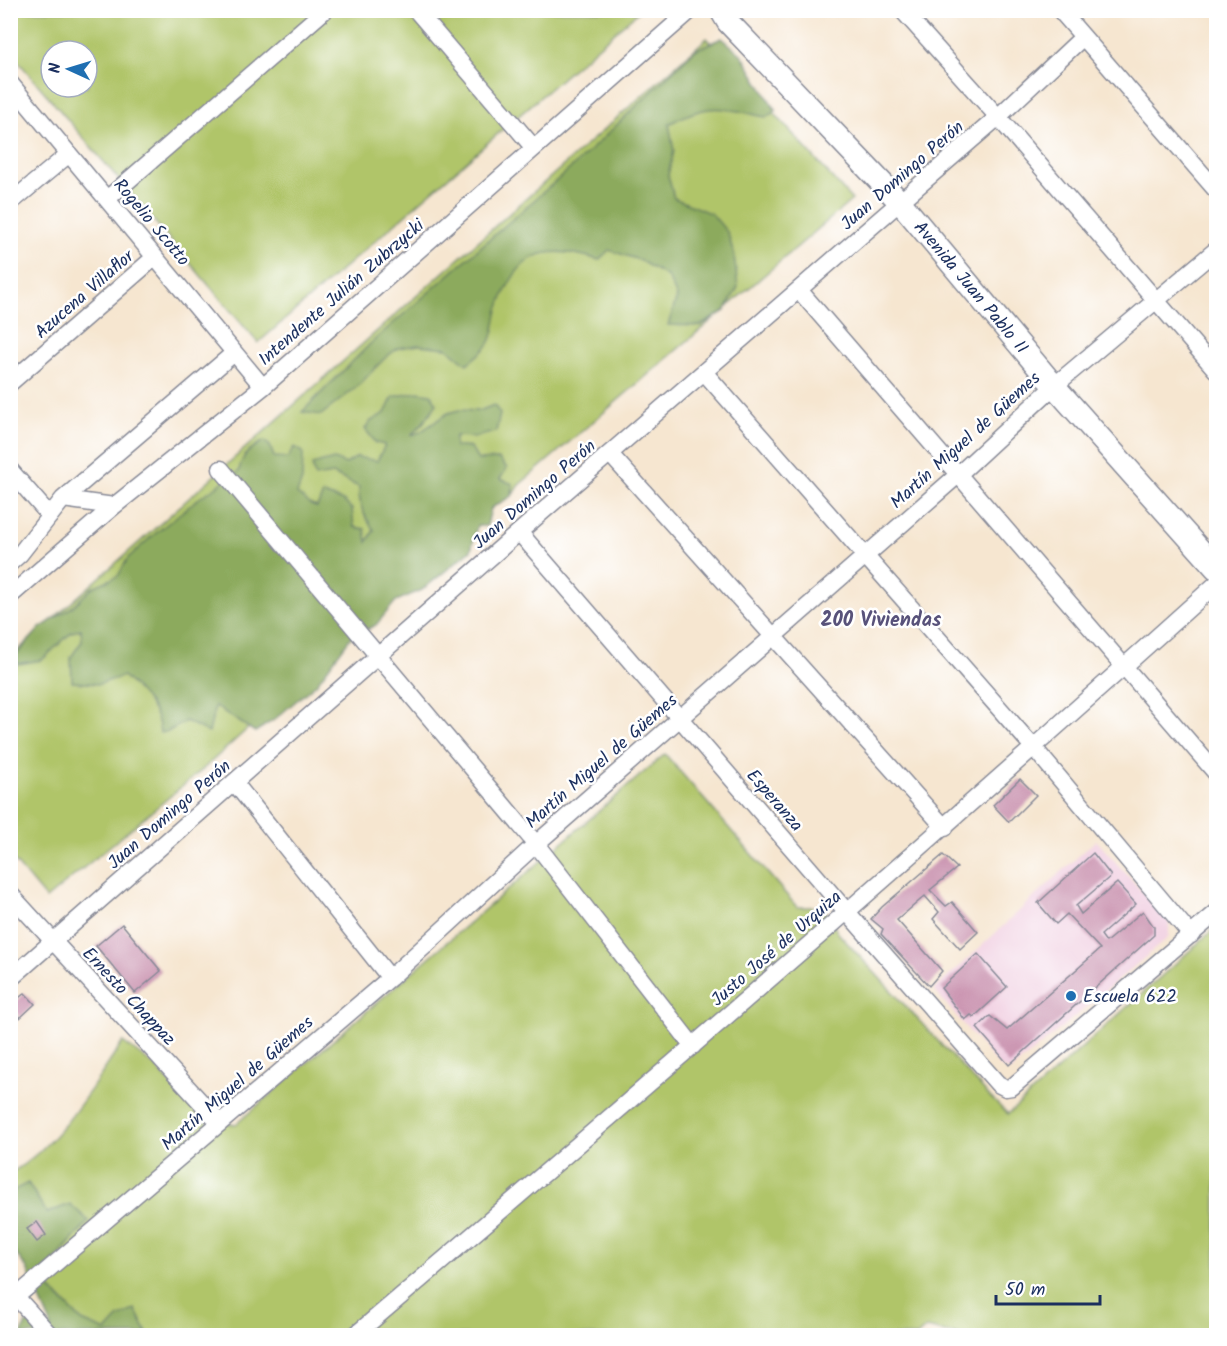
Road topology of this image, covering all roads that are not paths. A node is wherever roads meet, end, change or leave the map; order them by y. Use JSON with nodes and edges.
{"nodes":[{"id":1,"x":325,"y":10,"type":"edge"},
{"id":2,"x":416,"y":10,"type":"edge"},
{"id":3,"x":691,"y":10,"type":"edge"},
{"id":4,"x":721,"y":10,"type":"edge"},
{"id":5,"x":902,"y":10,"type":"edge"},
{"id":6,"x":1060,"y":10,"type":"edge"},
{"id":7,"x":1083,"y":37,"type":"junction"},
{"id":8,"x":10,"y":83,"type":"edge"},
{"id":9,"x":998,"y":117,"type":"junction"},
{"id":10,"x":534,"y":148,"type":"junction"},
{"id":11,"x":69,"y":154,"type":"junction"},
{"id":12,"x":1216,"y":190,"type":"edge"},
{"id":13,"x":107,"y":199,"type":"junction"},
{"id":14,"x":900,"y":202,"type":"junction"},
{"id":15,"x":10,"y":203,"type":"edge"},
{"id":16,"x":1216,"y":250,"type":"edge"},
{"id":17,"x":155,"y":257,"type":"junction"},
{"id":18,"x":799,"y":290,"type":"junction"},
{"id":19,"x":1157,"y":302,"type":"junction"},
{"id":20,"x":234,"y":353,"type":"junction"},
{"id":21,"x":1216,"y":370,"type":"edge"},
{"id":22,"x":704,"y":372,"type":"junction"},
{"id":23,"x":10,"y":383,"type":"edge"},
{"id":24,"x":1054,"y":386,"type":"junction"},
{"id":25,"x":262,"y":387,"type":"junction"},
{"id":26,"x":610,"y":454,"type":"junction"},
{"id":27,"x":10,"y":470,"type":"edge"},
{"id":28,"x":221,"y":470,"type":"dead end"},
{"id":29,"x":959,"y":474,"type":"junction"},
{"id":30,"x":63,"y":498,"type":"junction"},
{"id":31,"x":114,"y":506,"type":"junction"},
{"id":32,"x":50,"y":516,"type":"junction"},
{"id":33,"x":519,"y":532,"type":"junction"},
{"id":34,"x":866,"y":555,"type":"junction"},
{"id":35,"x":10,"y":563,"type":"edge"},
{"id":36,"x":1216,"y":568,"type":"edge"},
{"id":37,"x":1216,"y":584,"type":"edge"},
{"id":38,"x":10,"y":596,"type":"edge"},
{"id":39,"x":774,"y":635,"type":"junction"},
{"id":40,"x":379,"y":656,"type":"junction"},
{"id":41,"x":1125,"y":666,"type":"junction"},
{"id":42,"x":679,"y":718,"type":"junction"},
{"id":43,"x":1034,"y":748,"type":"junction"},
{"id":44,"x":1216,"y":773,"type":"edge"},
{"id":45,"x":234,"y":782,"type":"junction"},
{"id":46,"x":945,"y":828,"type":"junction"},
{"id":47,"x":536,"y":844,"type":"junction"},
{"id":48,"x":10,"y":894,"type":"edge"},
{"id":49,"x":847,"y":912,"type":"junction"},
{"id":50,"x":1216,"y":913,"type":"edge"},
{"id":51,"x":1191,"y":935,"type":"junction"},
{"id":52,"x":52,"y":942,"type":"junction"},
{"id":53,"x":10,"y":978,"type":"edge"},
{"id":54,"x":390,"y":978,"type":"junction"},
{"id":55,"x":693,"y":1046,"type":"junction"},
{"id":56,"x":220,"y":1123,"type":"junction"},
{"id":57,"x":12,"y":1296,"type":"edge"},
{"id":58,"x":51,"y":1335,"type":"edge"},
{"id":59,"x":354,"y":1335,"type":"edge"}],
"edges":[{"from":1,"to":13,"type":"street"},
{"from":2,"to":10,"type":"street"},
{"from":3,"to":10,"type":"street","name":"Intendente Julián Zubrzycki"},
{"from":4,"to":14,"type":"street","name":"Avenida Juan Pablo II"},
{"from":5,"to":9,"type":"street"},
{"from":6,"to":7,"type":"street"},
{"from":7,"to":9,"type":"street","name":"Juan Domingo Perón"},
{"from":7,"to":12,"type":"street"},
{"from":8,"to":11,"type":"street","name":"Rogelio Scotto"},
{"from":9,"to":14,"type":"street","name":"Juan Domingo Perón"},
{"from":9,"to":19,"type":"street"},
{"from":10,"to":25,"type":"street","name":"Intendente Julián Zubrzycki"},
{"from":11,"to":13,"type":"street","name":"Rogelio Scotto"},
{"from":11,"to":15,"type":"street"},
{"from":13,"to":17,"type":"street","name":"Rogelio Scotto"},
{"from":14,"to":18,"type":"street","name":"Juan Domingo Perón"},
{"from":14,"to":24,"type":"street","name":"Avenida Juan Pablo II"},
{"from":16,"to":19,"type":"street","name":"Martín Miguel de Güemes"},
{"from":17,"to":20,"type":"street","name":"Rogelio Scotto"},
{"from":17,"to":23,"type":"street","name":"Azucena Villaflor"},
{"from":18,"to":22,"type":"street","name":"Juan Domingo Perón"},
{"from":18,"to":29,"type":"street"},
{"from":19,"to":21,"type":"street"},
{"from":19,"to":24,"type":"street","name":"Martín Miguel de Güemes"},
{"from":20,"to":25,"type":"street","name":"Rogelio Scotto"},
{"from":20,"to":30,"type":"street"},
{"from":22,"to":26,"type":"street","name":"Juan Domingo Perón"},
{"from":22,"to":34,"type":"street"},
{"from":24,"to":29,"type":"street","name":"Martín Miguel de Güemes"},
{"from":24,"to":36,"type":"street","name":"Avenida Juan Pablo II"},
{"from":25,"to":31,"type":"street","name":"Intendente Julián Zubrzycki"},
{"from":26,"to":33,"type":"street","name":"Juan Domingo Perón"},
{"from":26,"to":39,"type":"street"},
{"from":27,"to":32,"type":"street"},
{"from":28,"to":40,"type":"street"},
{"from":29,"to":34,"type":"street","name":"Martín Miguel de Güemes"},
{"from":29,"to":41,"type":"street"},
{"from":30,"to":31,"type":"street"},
{"from":30,"to":32,"type":"street"},
{"from":31,"to":38,"type":"street","name":"Intendente Julián Zubrzycki"},
{"from":32,"to":35,"type":"street"},
{"from":33,"to":40,"type":"street","name":"Juan Domingo Perón"},
{"from":33,"to":42,"type":"street","name":"Esperanza"},
{"from":34,"to":39,"type":"street","name":"Martín Miguel de Güemes"},
{"from":34,"to":43,"type":"street"},
{"from":37,"to":41,"type":"street","name":"Justo José de Urquiza"},
{"from":39,"to":42,"type":"street","name":"Martín Miguel de Güemes"},
{"from":39,"to":46,"type":"street"},
{"from":40,"to":45,"type":"street","name":"Juan Domingo Perón"},
{"from":40,"to":47,"type":"street"},
{"from":41,"to":43,"type":"street","name":"Justo José de Urquiza"},
{"from":41,"to":44,"type":"street"},
{"from":42,"to":47,"type":"street","name":"Martín Miguel de Güemes"},
{"from":42,"to":49,"type":"street","name":"Esperanza"},
{"from":43,"to":46,"type":"street","name":"Justo José de Urquiza"},
{"from":43,"to":51,"type":"street"},
{"from":45,"to":52,"type":"street","name":"Juan Domingo Perón"},
{"from":45,"to":54,"type":"street"},
{"from":46,"to":49,"type":"street","name":"Justo José de Urquiza"},
{"from":47,"to":54,"type":"street","name":"Martín Miguel de Güemes"},
{"from":47,"to":55,"type":"street"},
{"from":48,"to":52,"type":"street","name":"Ernesto Chappaz"},
{"from":49,"to":51,"type":"street","name":"Esperanza"},
{"from":49,"to":55,"type":"street","name":"Justo José de Urquiza"},
{"from":50,"to":51,"type":"street"},
{"from":52,"to":53,"type":"street","name":"Juan Domingo Perón"},
{"from":52,"to":56,"type":"street","name":"Ernesto Chappaz"},
{"from":54,"to":56,"type":"street","name":"Martín Miguel de Güemes"},
{"from":55,"to":59,"type":"street","name":"Justo José de Urquiza"},
{"from":56,"to":57,"type":"street","name":"Martín Miguel de Güemes"},
{"from":57,"to":58,"type":"street"}]}
